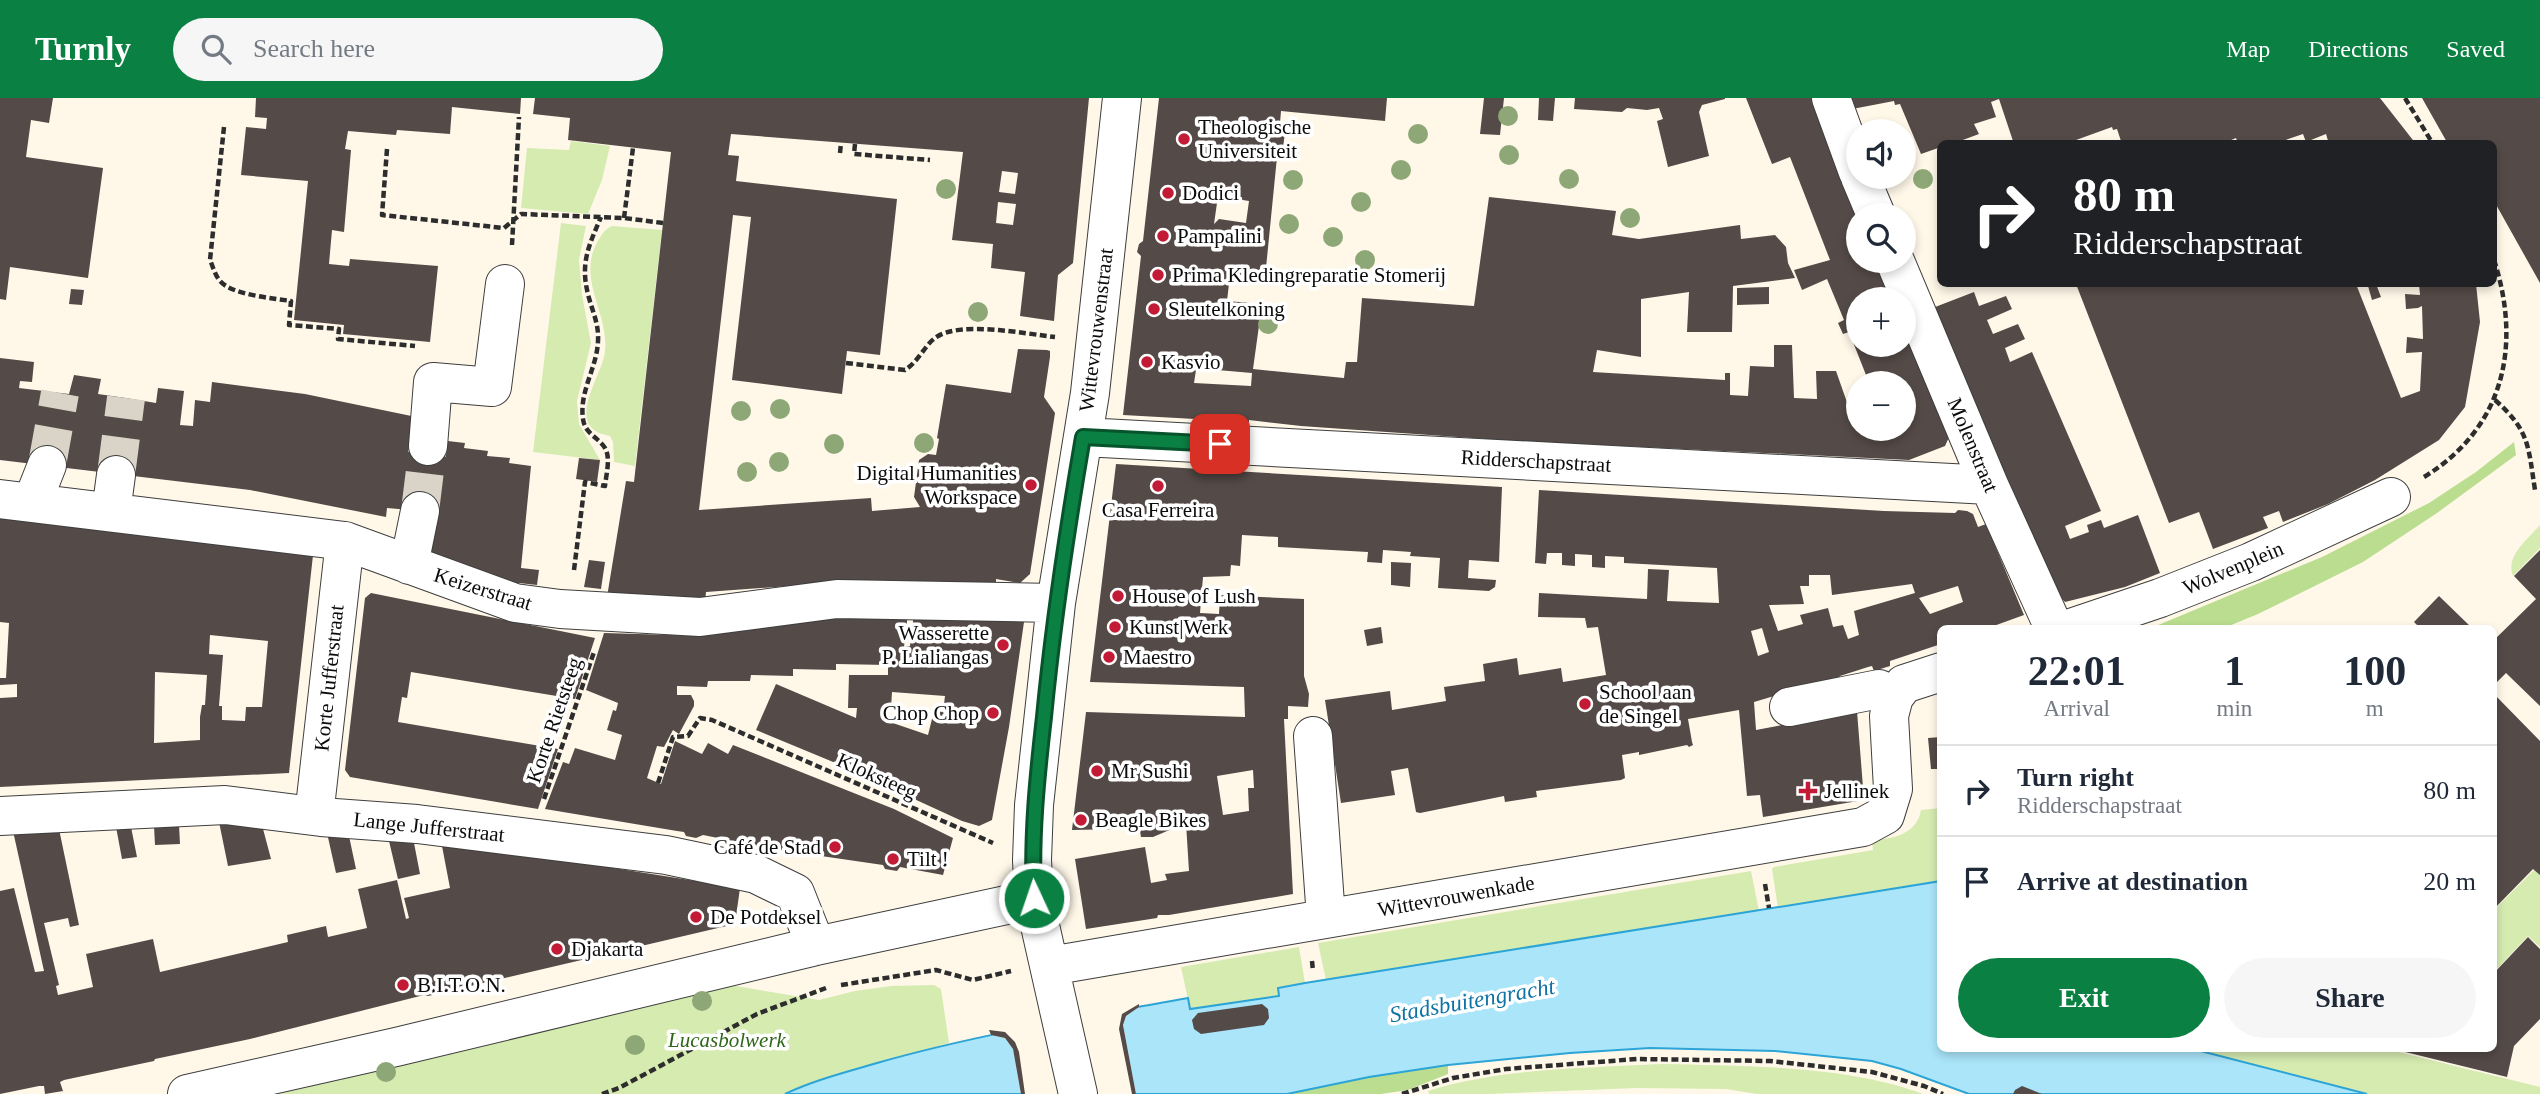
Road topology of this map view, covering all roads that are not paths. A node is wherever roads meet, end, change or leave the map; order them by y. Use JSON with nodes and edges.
{"nodes":[{"id":1,"x":1122,"y":98,"type":"edge"},
{"id":2,"x":1830,"y":98,"type":"edge"},
{"id":3,"x":1846,"y":140,"type":"edge"},
{"id":4,"x":1900,"y":273,"type":"edge"},
{"id":5,"x":505,"y":284,"type":"dead end"},
{"id":6,"x":1083,"y":437,"type":"junction"},
{"id":7,"x":428,"y":446,"type":"tunnel mouth"},
{"id":8,"x":47,"y":465,"type":"tunnel mouth"},
{"id":9,"x":116,"y":475,"type":"tunnel mouth"},
{"id":10,"x":1989,"y":485,"type":"junction"},
{"id":11,"x":2391,"y":497,"type":"road end"},
{"id":12,"x":16,"y":501,"type":"edge"},
{"id":13,"x":420,"y":511,"type":"tunnel mouth"},
{"id":14,"x":111,"y":512,"type":"junction"},
{"id":15,"x":345,"y":541,"type":"junction"},
{"id":16,"x":409,"y":565,"type":"junction"},
{"id":17,"x":1056,"y":603,"type":"junction"},
{"id":18,"x":2053,"y":625,"type":"edge"},
{"id":19,"x":2080,"y":625,"type":"edge"},
{"id":20,"x":1937,"y":673,"type":"edge"},
{"id":21,"x":1894,"y":697,"type":"junction"},
{"id":22,"x":1789,"y":706,"type":"dead end"},
{"id":23,"x":1313,"y":736,"type":"dead end"},
{"id":24,"x":0,"y":816,"type":"edge"},
{"id":25,"x":314,"y":816,"type":"junction"},
{"id":26,"x":1034,"y":898,"type":"junction"},
{"id":27,"x":1326,"y":918,"type":"junction"},
{"id":28,"x":816,"y":946,"type":"junction"},
{"id":29,"x":1050,"y":966,"type":"junction"},
{"id":30,"x":187,"y":1094,"type":"edge"},
{"id":31,"x":1078,"y":1094,"type":"edge"}],
"edges":[{"from":1,"to":6,"type":"street","name":"Wittevrouwenstraat"},
{"from":2,"to":3,"type":"street"},
{"from":4,"to":10,"type":"street","name":"Molenstraat"},
{"from":5,"to":7,"type":"street"},
{"from":6,"to":10,"type":"street","name":"Ridderschapstraat"},
{"from":6,"to":17,"type":"street","name":"Wittevrouwenstraat"},
{"from":8,"to":12,"type":"street"},
{"from":9,"to":14,"type":"street"},
{"from":10,"to":18,"type":"street","name":"Molenstraat"},
{"from":11,"to":19,"type":"street","name":"Wolvenplein"},
{"from":12,"to":14,"type":"street","name":"Keizerstraat"},
{"from":13,"to":16,"type":"street"},
{"from":14,"to":15,"type":"street","name":"Keizerstraat"},
{"from":15,"to":16,"type":"street","name":"Keizerstraat"},
{"from":15,"to":25,"type":"street","name":"Korte Jufferstraat"},
{"from":16,"to":17,"type":"street","name":"Keizerstraat"},
{"from":17,"to":26,"type":"street","name":"Wittevrouwenstraat"},
{"from":20,"to":21,"type":"street"},
{"from":21,"to":22,"type":"street"},
{"from":21,"to":27,"type":"street","name":"Wittevrouwenkade"},
{"from":23,"to":27,"type":"street"},
{"from":24,"to":25,"type":"street","name":"Lange Jufferstraat"},
{"from":25,"to":28,"type":"street","name":"Lange Jufferstraat"},
{"from":26,"to":28,"type":"street"},
{"from":26,"to":29,"type":"street","name":"Wittevrouwenstraat"},
{"from":27,"to":29,"type":"street","name":"Wittevrouwenkade"},
{"from":28,"to":30,"type":"street"},
{"from":29,"to":31,"type":"street","name":"Wittevrouwenstraat"}]}
